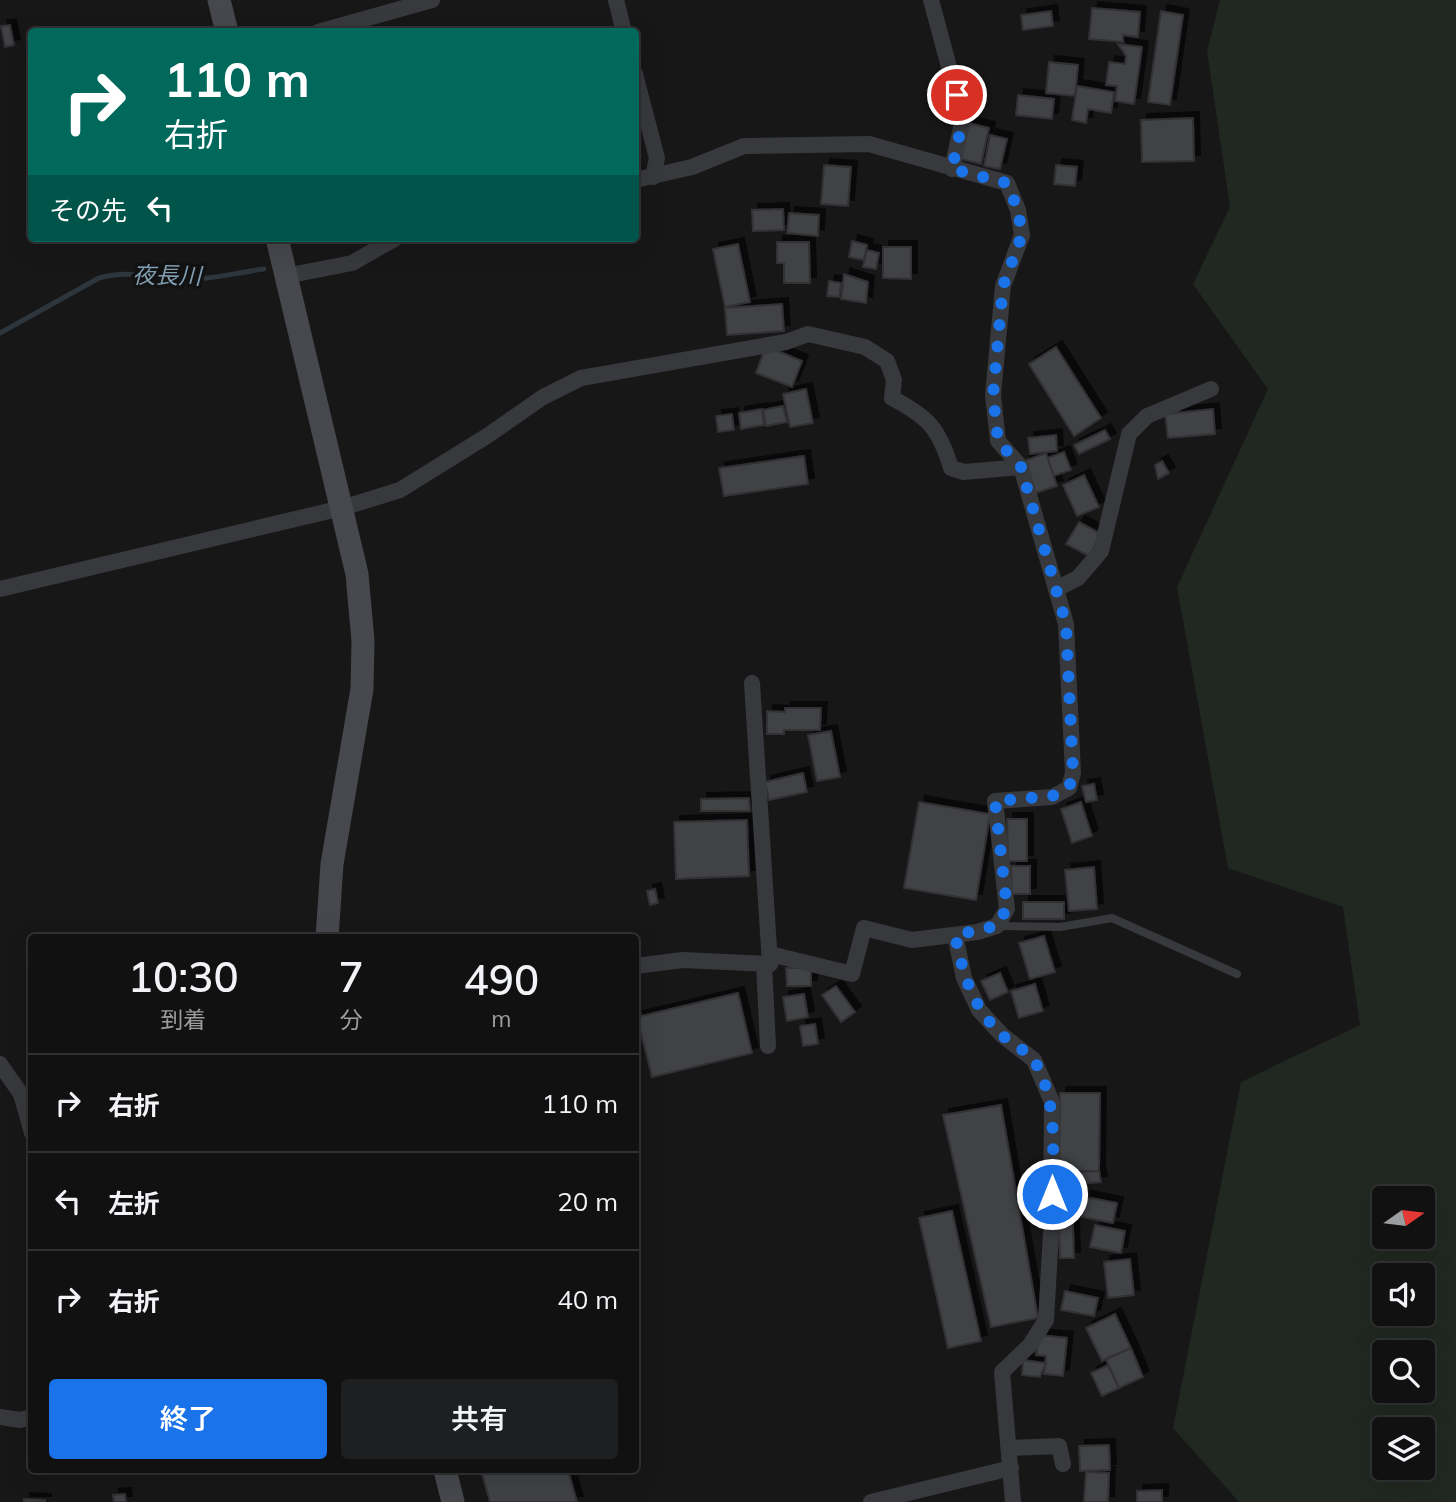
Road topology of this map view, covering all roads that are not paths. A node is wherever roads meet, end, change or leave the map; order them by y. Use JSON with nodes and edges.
{"nodes":[{"id":1,"x":219,"y":0,"type":"edge"},
{"id":2,"x":432,"y":0,"type":"edge"},
{"id":3,"x":616,"y":0,"type":"edge"},
{"id":4,"x":931,"y":0,"type":"edge"},
{"id":5,"x":226,"y":28,"type":"edge"},
{"id":6,"x":332,"y":28,"type":"edge"},
{"id":7,"x":623,"y":28,"type":"edge"},
{"id":8,"x":639,"y":89,"type":"edge"},
{"id":9,"x":952,"y":169,"type":"junction"},
{"id":10,"x":653,"y":177,"type":"junction"},
{"id":11,"x":639,"y":179,"type":"edge"},
{"id":12,"x":278,"y":242,"type":"edge"},
{"id":13,"x":389,"y":242,"type":"edge"},
{"id":14,"x":286,"y":276,"type":"junction"},
{"id":15,"x":1211,"y":389,"type":"dead end"},
{"id":16,"x":1021,"y":467,"type":"junction"},
{"id":17,"x":342,"y":508,"type":"junction"},
{"id":18,"x":0,"y":589,"type":"edge"},
{"id":19,"x":1056,"y":589,"type":"junction"},
{"id":20,"x":752,"y":683,"type":"dead end"},
{"id":21,"x":997,"y":926,"type":"junction"},
{"id":22,"x":327,"y":934,"type":"edge"},
{"id":23,"x":955,"y":935,"type":"junction"},
{"id":24,"x":767,"y":964,"type":"junction"},
{"id":25,"x":639,"y":966,"type":"edge"},
{"id":26,"x":1237,"y":974,"type":"dead end"},
{"id":27,"x":768,"y":1046,"type":"dead end"},
{"id":28,"x":0,"y":1064,"type":"edge"},
{"id":29,"x":28,"y":1119,"type":"edge"},
{"id":30,"x":0,"y":1417,"type":"edge"},
{"id":31,"x":28,"y":1418,"type":"edge"},
{"id":32,"x":1009,"y":1448,"type":"junction"},
{"id":33,"x":1063,"y":1464,"type":"dead end"},
{"id":34,"x":1011,"y":1468,"type":"junction"},
{"id":35,"x":446,"y":1473,"type":"edge"},
{"id":36,"x":453,"y":1502,"type":"edge"},
{"id":37,"x":871,"y":1502,"type":"edge"},
{"id":38,"x":1013,"y":1502,"type":"edge"}],
"edges":[{"from":1,"to":5,"type":"street"},
{"from":2,"to":6,"type":"street"},
{"from":3,"to":7,"type":"street"},
{"from":4,"to":9,"type":"street"},
{"from":8,"to":10,"type":"street"},
{"from":9,"to":10,"type":"street"},
{"from":9,"to":16,"type":"street"},
{"from":10,"to":11,"type":"street"},
{"from":12,"to":14,"type":"street"},
{"from":13,"to":14,"type":"street"},
{"from":14,"to":17,"type":"street"},
{"from":15,"to":19,"type":"street"},
{"from":16,"to":17,"type":"street"},
{"from":16,"to":19,"type":"street"},
{"from":17,"to":18,"type":"street"},
{"from":17,"to":22,"type":"street"},
{"from":19,"to":21,"type":"street"},
{"from":20,"to":24,"type":"street"},
{"from":21,"to":23,"type":"street"},
{"from":21,"to":26,"type":"lane"},
{"from":23,"to":24,"type":"street"},
{"from":23,"to":32,"type":"street"},
{"from":24,"to":25,"type":"street"},
{"from":24,"to":27,"type":"street"},
{"from":28,"to":29,"type":"street"},
{"from":30,"to":31,"type":"street"},
{"from":32,"to":33,"type":"street"},
{"from":32,"to":34,"type":"street"},
{"from":34,"to":37,"type":"street"},
{"from":34,"to":38,"type":"street"},
{"from":35,"to":36,"type":"street"}]}
